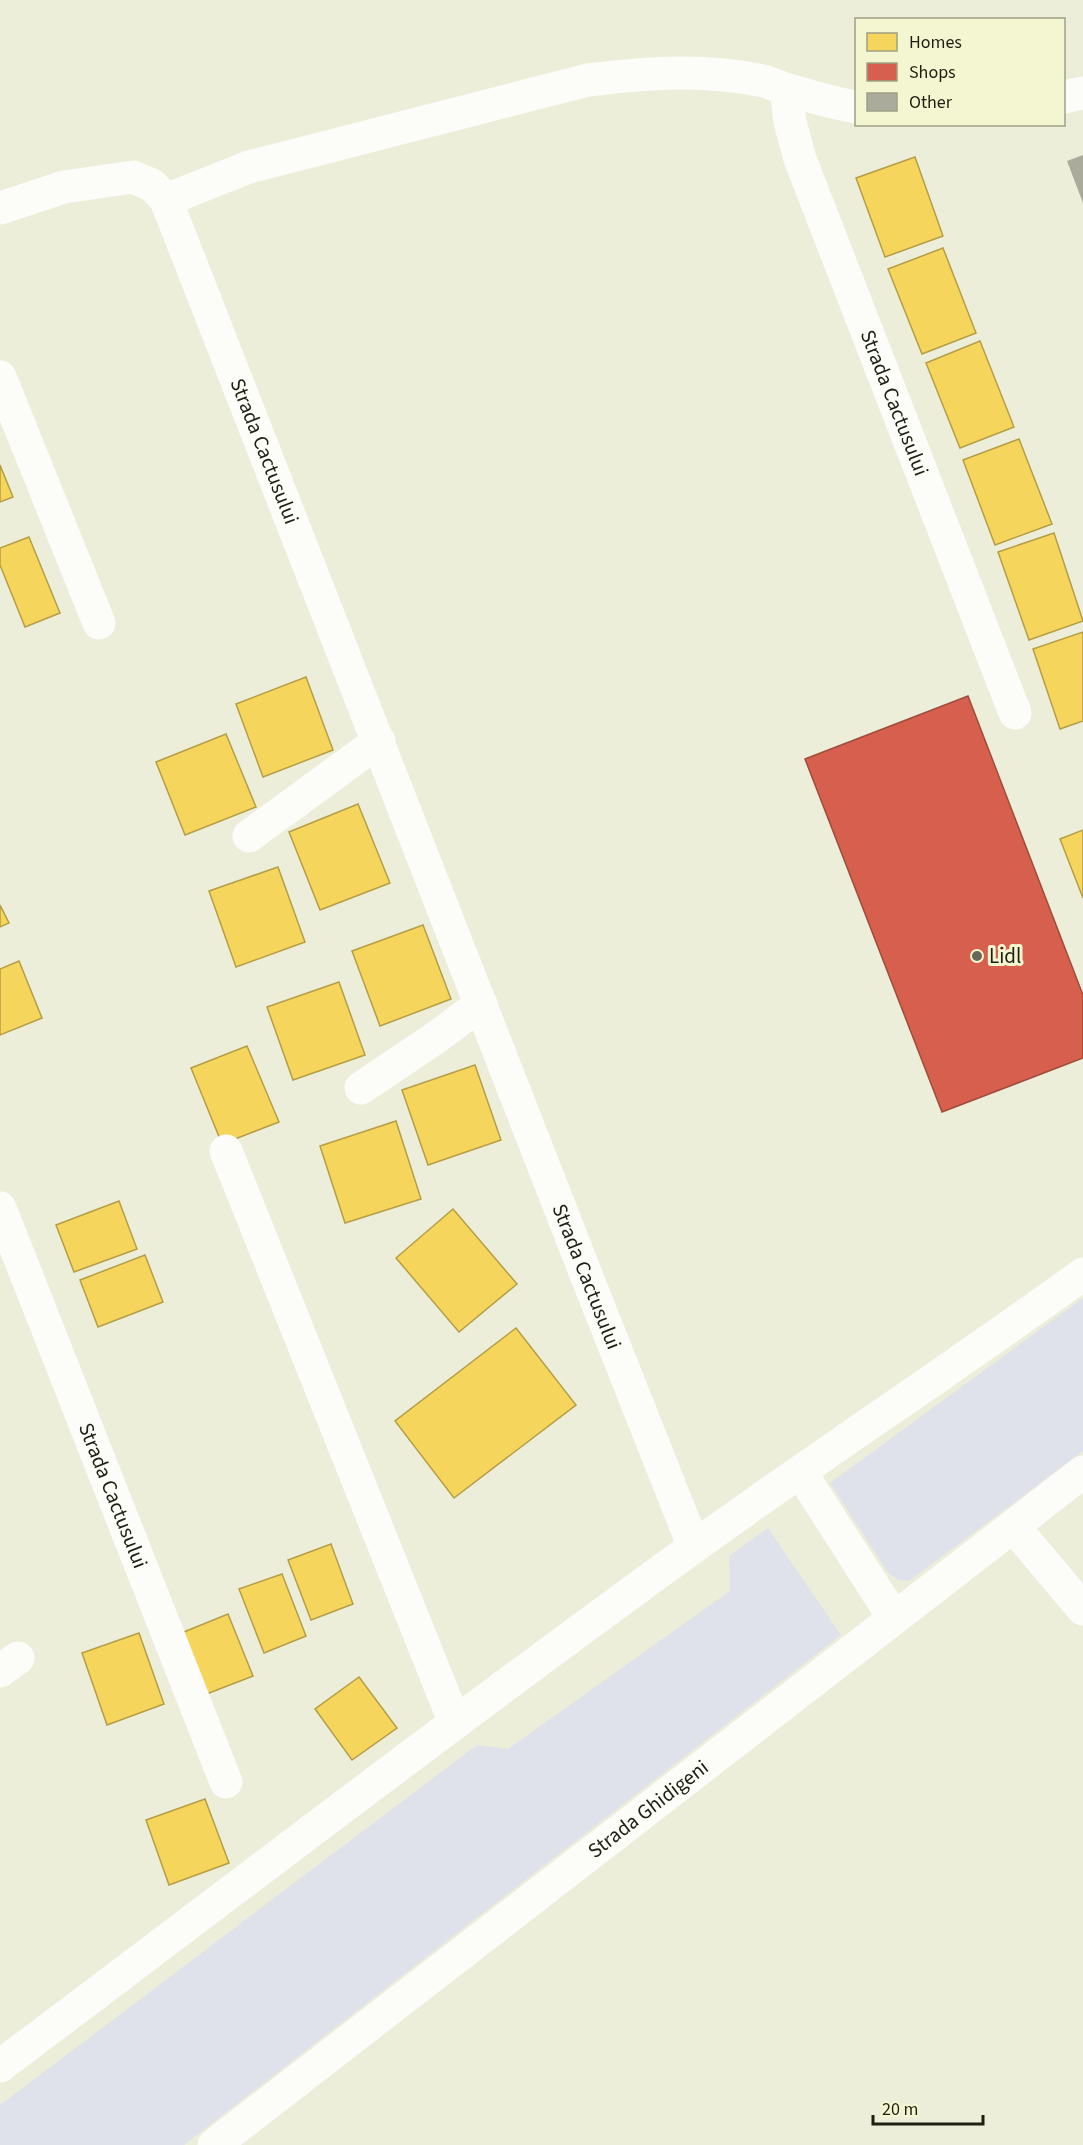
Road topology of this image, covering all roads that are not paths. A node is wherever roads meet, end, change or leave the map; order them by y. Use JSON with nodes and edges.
{"nodes":[{"id":1,"x":786,"y":89,"type":"junction"},
{"id":2,"x":1083,"y":93,"type":"edge"},
{"id":3,"x":1065,"y":97,"type":"edge"},
{"id":4,"x":855,"y":107,"type":"edge"},
{"id":5,"x":166,"y":200,"type":"junction"},
{"id":6,"x":0,"y":208,"type":"edge"},
{"id":7,"x":0,"y":377,"type":"edge"},
{"id":8,"x":99,"y":623,"type":"dead end"},
{"id":9,"x":1016,"y":713,"type":"dead end"},
{"id":10,"x":379,"y":741,"type":"junction"},
{"id":11,"x":249,"y":836,"type":"dead end"},
{"id":12,"x":481,"y":1004,"type":"junction"},
{"id":13,"x":361,"y":1088,"type":"dead end"},
{"id":14,"x":226,"y":1151,"type":"dead end"},
{"id":15,"x":0,"y":1208,"type":"edge"},
{"id":16,"x":1083,"y":1274,"type":"edge"},
{"id":17,"x":1083,"y":1472,"type":"edge"},
{"id":18,"x":801,"y":1473,"type":"junction"},
{"id":19,"x":1013,"y":1526,"type":"junction"},
{"id":20,"x":694,"y":1547,"type":"junction"},
{"id":21,"x":1083,"y":1608,"type":"edge"},
{"id":22,"x":894,"y":1618,"type":"junction"},
{"id":23,"x":456,"y":1723,"type":"junction"},
{"id":24,"x":226,"y":1782,"type":"dead end"},
{"id":25,"x":0,"y":2066,"type":"edge"},
{"id":26,"x":214,"y":2145,"type":"edge"}],
"edges":[{"from":1,"to":4,"type":"street"},
{"from":1,"to":5,"type":"street"},
{"from":1,"to":9,"type":"street","name":"Strada Cactusului"},
{"from":2,"to":3,"type":"street"},
{"from":5,"to":6,"type":"street","name":"Strada Cactusului"},
{"from":5,"to":10,"type":"street","name":"Strada Cactusului"},
{"from":7,"to":8,"type":"street"},
{"from":10,"to":11,"type":"street"},
{"from":10,"to":12,"type":"street","name":"Strada Cactusului"},
{"from":12,"to":13,"type":"street"},
{"from":12,"to":20,"type":"street","name":"Strada Cactusului"},
{"from":14,"to":23,"type":"street"},
{"from":15,"to":24,"type":"street","name":"Strada Cactusului"},
{"from":16,"to":18,"type":"street"},
{"from":17,"to":19,"type":"street","name":"Strada Ghidigeni"},
{"from":18,"to":20,"type":"street"},
{"from":18,"to":22,"type":"street"},
{"from":19,"to":21,"type":"street"},
{"from":19,"to":22,"type":"street","name":"Strada Ghidigeni"},
{"from":20,"to":23,"type":"street"},
{"from":22,"to":26,"type":"street","name":"Strada Ghidigeni"},
{"from":23,"to":25,"type":"street"}]}
